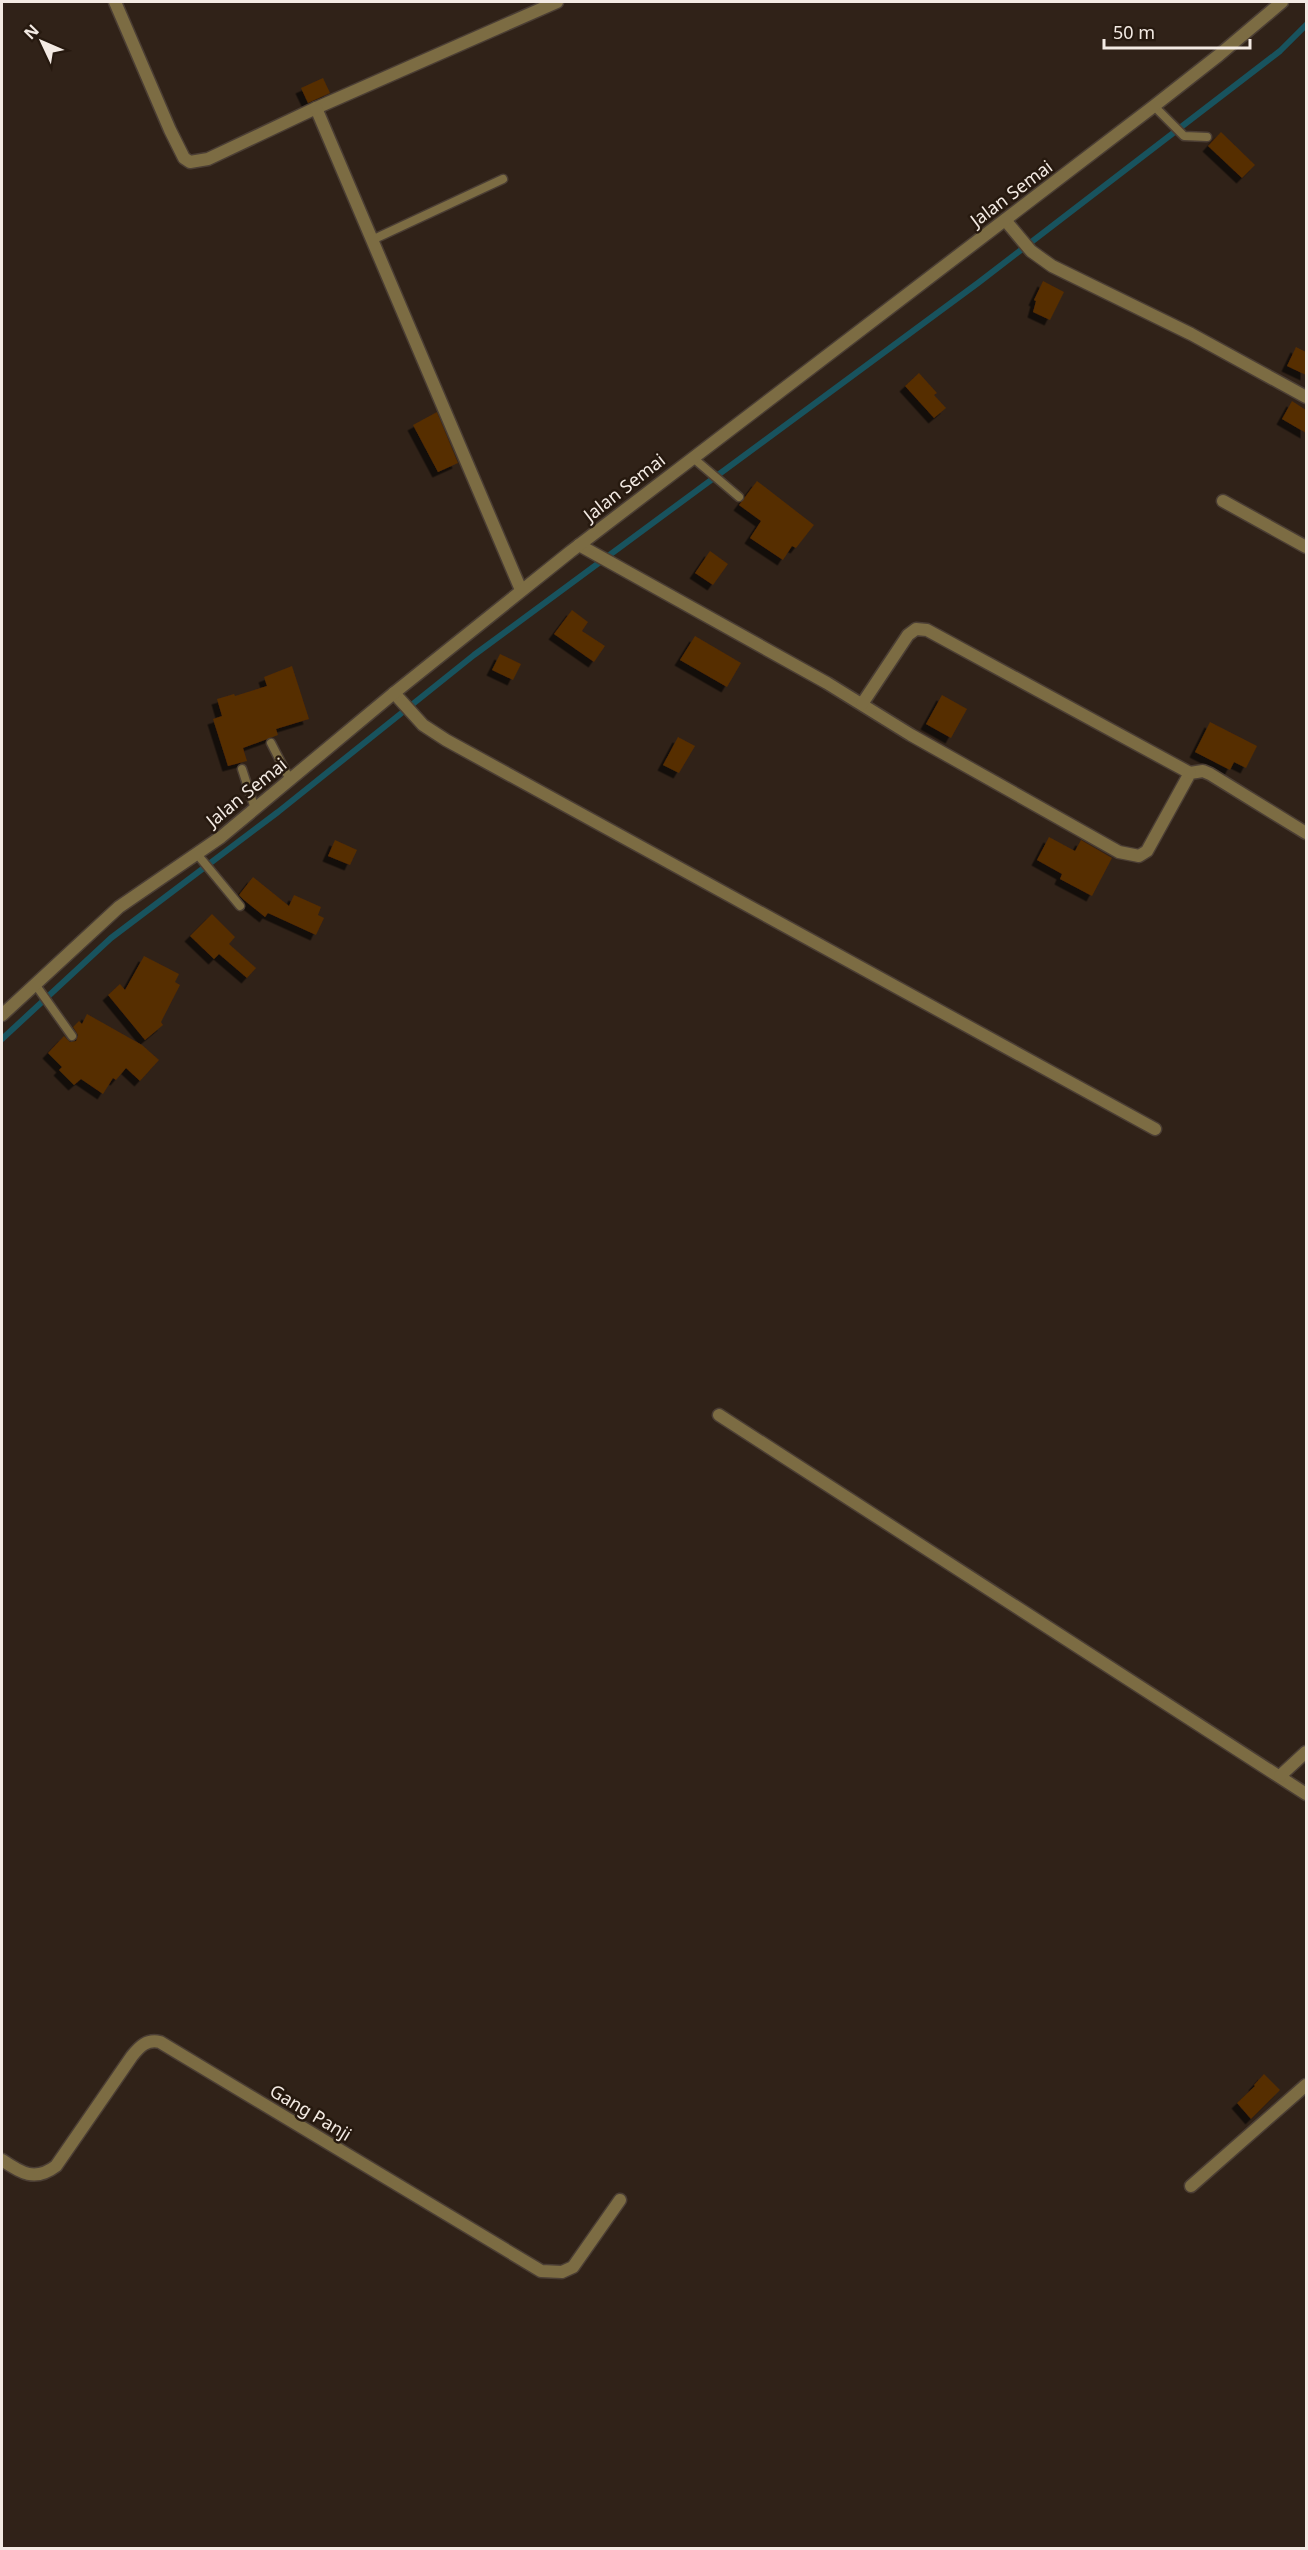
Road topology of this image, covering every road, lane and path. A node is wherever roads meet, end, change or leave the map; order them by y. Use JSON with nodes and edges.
{"nodes":[{"id":1,"x":115,"y":2,"type":"edge"},
{"id":2,"x":557,"y":2,"type":"edge"},
{"id":3,"x":1282,"y":2,"type":"edge"},
{"id":4,"x":1154,"y":106,"type":"junction"},
{"id":5,"x":316,"y":108,"type":"junction"},
{"id":6,"x":1207,"y":137,"type":"dead end"},
{"id":7,"x":503,"y":179,"type":"dead end"},
{"id":8,"x":1005,"y":220,"type":"junction"},
{"id":9,"x":372,"y":240,"type":"junction"},
{"id":10,"x":1306,"y":397,"type":"edge"},
{"id":11,"x":696,"y":461,"type":"junction"},
{"id":12,"x":739,"y":497,"type":"dead end"},
{"id":13,"x":1223,"y":501,"type":"dead end"},
{"id":14,"x":1306,"y":547,"type":"edge"},
{"id":15,"x":584,"y":548,"type":"junction"},
{"id":16,"x":521,"y":590,"type":"junction"},
{"id":17,"x":397,"y":696,"type":"junction"},
{"id":18,"x":862,"y":704,"type":"junction"},
{"id":19,"x":271,"y":743,"type":"dead end"},
{"id":20,"x":242,"y":769,"type":"dead end"},
{"id":21,"x":1190,"y":773,"type":"junction"},
{"id":22,"x":290,"y":780,"type":"junction"},
{"id":23,"x":255,"y":809,"type":"junction"},
{"id":24,"x":1306,"y":833,"type":"edge"},
{"id":25,"x":201,"y":859,"type":"junction"},
{"id":26,"x":240,"y":906,"type":"dead end"},
{"id":27,"x":39,"y":989,"type":"junction"},
{"id":28,"x":2,"y":1015,"type":"edge"},
{"id":29,"x":72,"y":1036,"type":"dead end"},
{"id":30,"x":1155,"y":1129,"type":"dead end"},
{"id":31,"x":719,"y":1415,"type":"dead end"},
{"id":32,"x":1306,"y":1752,"type":"edge"},
{"id":33,"x":1280,"y":1776,"type":"junction"},
{"id":34,"x":1306,"y":1794,"type":"edge"},
{"id":35,"x":1306,"y":2085,"type":"edge"},
{"id":36,"x":2,"y":2160,"type":"edge"},
{"id":37,"x":1191,"y":2186,"type":"dead end"},
{"id":38,"x":620,"y":2200,"type":"dead end"}],
"edges":[{"from":1,"to":5,"type":"street"},
{"from":2,"to":5,"type":"street"},
{"from":3,"to":4,"type":"street","name":"Jalan Semai"},
{"from":4,"to":6,"type":"lane"},
{"from":4,"to":8,"type":"street","name":"Jalan Semai"},
{"from":5,"to":9,"type":"street"},
{"from":7,"to":9,"type":"lane"},
{"from":8,"to":10,"type":"street"},
{"from":8,"to":11,"type":"street","name":"Jalan Semai"},
{"from":9,"to":16,"type":"street"},
{"from":11,"to":12,"type":"lane"},
{"from":11,"to":15,"type":"street","name":"Jalan Semai"},
{"from":13,"to":14,"type":"street"},
{"from":15,"to":16,"type":"street","name":"Jalan Semai"},
{"from":15,"to":18,"type":"street"},
{"from":16,"to":17,"type":"street","name":"Jalan Semai"},
{"from":17,"to":22,"type":"street","name":"Jalan Semai"},
{"from":17,"to":30,"type":"street"},
{"from":18,"to":21,"type":"street"},
{"from":18,"to":21,"type":"street"},
{"from":19,"to":22,"type":"lane"},
{"from":20,"to":23,"type":"lane"},
{"from":21,"to":24,"type":"street"},
{"from":22,"to":23,"type":"street","name":"Jalan Semai"},
{"from":23,"to":25,"type":"street","name":"Jalan Semai"},
{"from":25,"to":26,"type":"lane"},
{"from":25,"to":27,"type":"street","name":"Jalan Semai"},
{"from":27,"to":28,"type":"street","name":"Jalan Semai"},
{"from":27,"to":29,"type":"lane"},
{"from":31,"to":33,"type":"street"},
{"from":32,"to":33,"type":"street"},
{"from":33,"to":34,"type":"street"},
{"from":35,"to":37,"type":"street"},
{"from":36,"to":38,"type":"street","name":"Gang Panji"}]}
